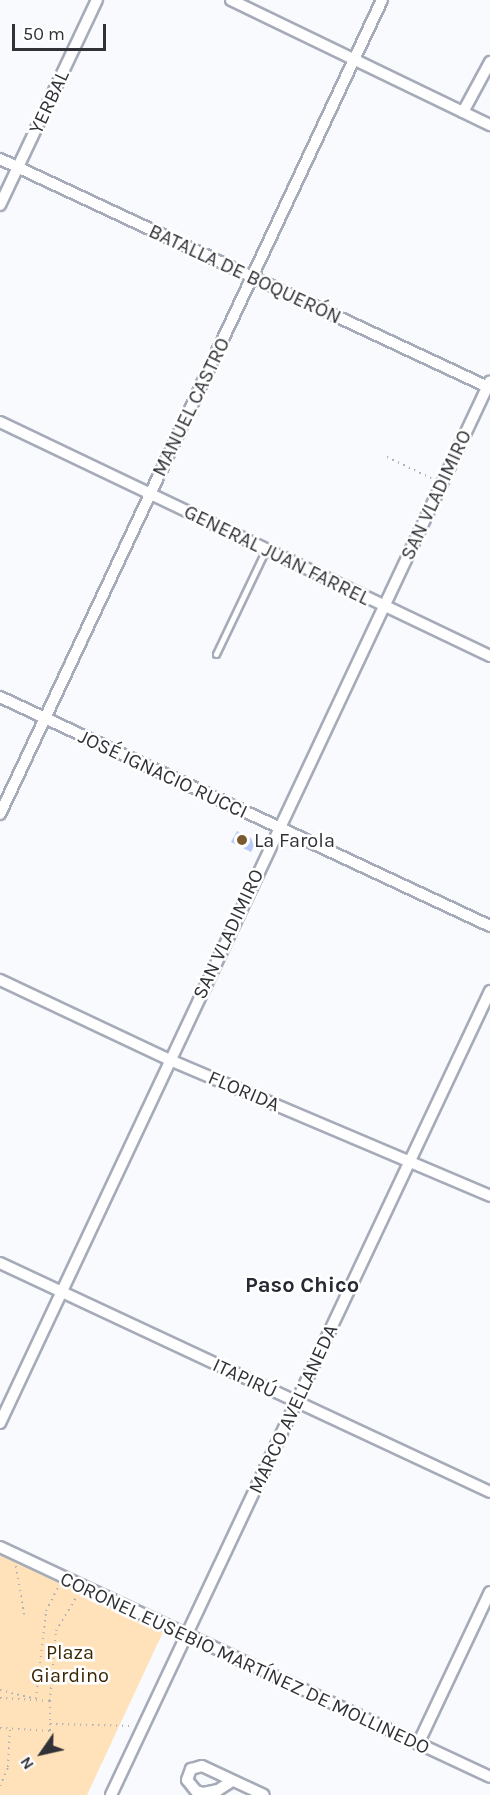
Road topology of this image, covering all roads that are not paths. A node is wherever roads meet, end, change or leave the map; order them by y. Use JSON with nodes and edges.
{"nodes":[{"id":1,"x":97,"y":0,"type":"edge"},
{"id":2,"x":231,"y":0,"type":"edge"},
{"id":3,"x":382,"y":0,"type":"edge"},
{"id":4,"x":354,"y":59,"type":"junction"},
{"id":5,"x":490,"y":62,"type":"edge"},
{"id":6,"x":463,"y":112,"type":"junction"},
{"id":7,"x":490,"y":125,"type":"edge"},
{"id":8,"x":0,"y":159,"type":"edge"},
{"id":9,"x":18,"y":168,"type":"junction"},
{"id":10,"x":0,"y":205,"type":"edge"},
{"id":11,"x":253,"y":279,"type":"junction"},
{"id":12,"x":489,"y":386,"type":"edge"},
{"id":13,"x":0,"y":422,"type":"edge"},
{"id":14,"x":150,"y":493,"type":"junction"},
{"id":15,"x":266,"y":549,"type":"junction"},
{"id":16,"x":383,"y":606,"type":"junction"},
{"id":17,"x":216,"y":654,"type":"dead end"},
{"id":18,"x":490,"y":656,"type":"edge"},
{"id":19,"x":0,"y":697,"type":"edge"},
{"id":20,"x":46,"y":719,"type":"junction"},
{"id":21,"x":0,"y":814,"type":"edge"},
{"id":22,"x":277,"y":827,"type":"junction"},
{"id":23,"x":490,"y":926,"type":"edge"},
{"id":24,"x":0,"y":980,"type":"edge"},
{"id":25,"x":490,"y":991,"type":"edge"},
{"id":26,"x":170,"y":1060,"type":"junction"},
{"id":27,"x":410,"y":1162,"type":"junction"},
{"id":28,"x":490,"y":1196,"type":"edge"},
{"id":29,"x":0,"y":1263,"type":"edge"},
{"id":30,"x":63,"y":1293,"type":"junction"},
{"id":31,"x":296,"y":1403,"type":"junction"},
{"id":32,"x":0,"y":1423,"type":"edge"},
{"id":33,"x":490,"y":1492,"type":"edge"},
{"id":34,"x":0,"y":1547,"type":"edge"},
{"id":35,"x":490,"y":1592,"type":"edge"},
{"id":36,"x":186,"y":1635,"type":"junction"},
{"id":37,"x":418,"y":1744,"type":"junction"},
{"id":38,"x":490,"y":1777,"type":"edge"},
{"id":39,"x":232,"y":1781,"type":"dead end"},
{"id":40,"x":111,"y":1795,"type":"edge"},
{"id":41,"x":264,"y":1795,"type":"edge"}],
"edges":[{"from":1,"to":9,"type":"street","name":"YERBAL"},
{"from":2,"to":4,"type":"street"},
{"from":3,"to":4,"type":"street","name":"MANUEL CASTRO"},
{"from":4,"to":6,"type":"street"},
{"from":4,"to":11,"type":"street","name":"MANUEL CASTRO"},
{"from":5,"to":6,"type":"street"},
{"from":6,"to":7,"type":"street"},
{"from":8,"to":9,"type":"street","name":"BATALLA DE BOQUERÓN"},
{"from":9,"to":10,"type":"street","name":"YERBAL"},
{"from":9,"to":11,"type":"street","name":"BATALLA DE BOQUERÓN"},
{"from":11,"to":12,"type":"street","name":"BATALLA DE BOQUERÓN"},
{"from":11,"to":14,"type":"street","name":"MANUEL CASTRO"},
{"from":12,"to":16,"type":"street","name":"SAN VLADIMIRO"},
{"from":13,"to":14,"type":"street","name":"GENERAL JUAN FARREL"},
{"from":14,"to":15,"type":"street","name":"GENERAL JUAN FARREL"},
{"from":14,"to":20,"type":"street","name":"MANUEL CASTRO"},
{"from":15,"to":16,"type":"street","name":"GENERAL JUAN FARREL"},
{"from":15,"to":17,"type":"lane"},
{"from":16,"to":18,"type":"street","name":"GENERAL JUAN FARREL"},
{"from":16,"to":22,"type":"street","name":"SAN VLADIMIRO"},
{"from":19,"to":20,"type":"street","name":"JOSÉ IGNACIO RUCCI"},
{"from":20,"to":21,"type":"street","name":"MANUEL CASTRO"},
{"from":20,"to":22,"type":"street","name":"JOSÉ IGNACIO RUCCI"},
{"from":22,"to":23,"type":"street","name":"JOSÉ IGNACIO RUCCI"},
{"from":22,"to":26,"type":"street","name":"SAN VLADIMIRO"},
{"from":24,"to":26,"type":"street","name":"FLORIDA"},
{"from":25,"to":27,"type":"street","name":"MARCO AVELLANEDA"},
{"from":26,"to":27,"type":"street","name":"FLORIDA"},
{"from":26,"to":30,"type":"street","name":"SAN VLADIMIRO"},
{"from":27,"to":28,"type":"street","name":"FLORIDA"},
{"from":27,"to":31,"type":"street","name":"MARCO AVELLANEDA"},
{"from":29,"to":30,"type":"street","name":"ITAPIRÚ"},
{"from":30,"to":31,"type":"street","name":"ITAPIRÚ"},
{"from":30,"to":32,"type":"street","name":"SAN VLADIMIRO"},
{"from":31,"to":33,"type":"street","name":"ITAPIRÚ"},
{"from":31,"to":36,"type":"street","name":"MARCO AVELLANEDA"},
{"from":34,"to":36,"type":"street","name":"CORONEL EUSEBIO MARTÍNEZ DE MOLLINEDO"},
{"from":35,"to":37,"type":"street"},
{"from":36,"to":37,"type":"street","name":"CORONEL EUSEBIO MARTÍNEZ DE MOLLINEDO"},
{"from":36,"to":40,"type":"street","name":"MARCO AVELLANEDA"},
{"from":37,"to":38,"type":"street","name":"CORONEL EUSEBIO MARTÍNEZ DE MOLLINEDO"},
{"from":39,"to":41,"type":"street"}]}
